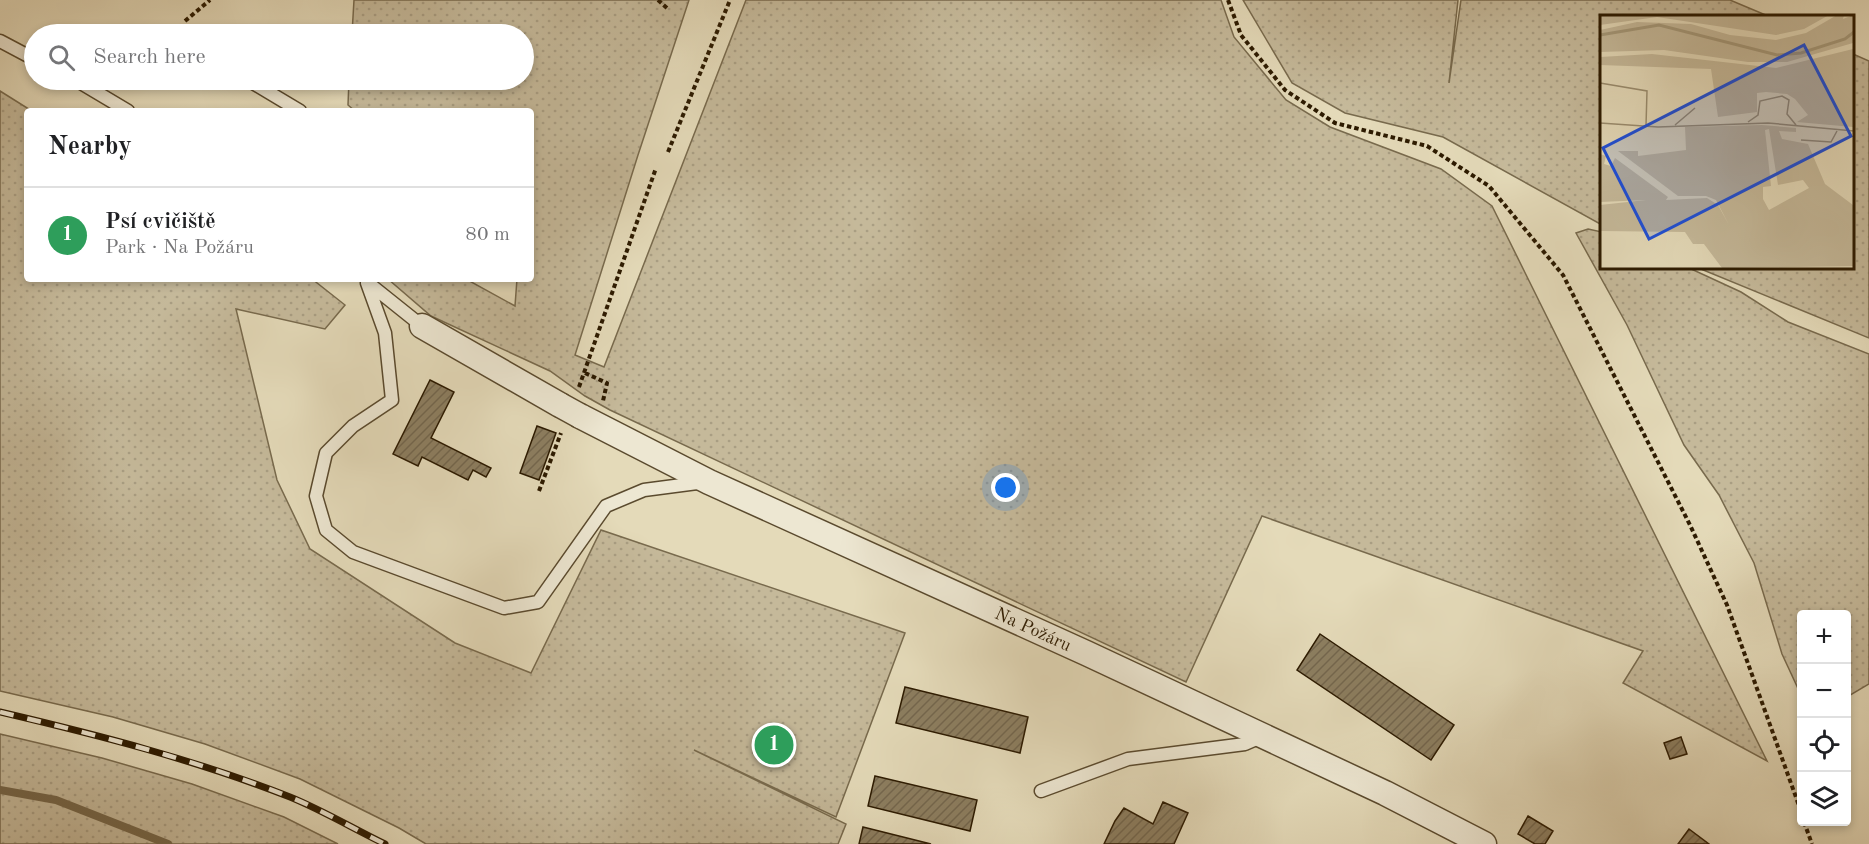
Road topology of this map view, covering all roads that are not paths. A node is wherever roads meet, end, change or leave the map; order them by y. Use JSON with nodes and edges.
{"nodes":[{"id":1,"x":0,"y":41,"type":"edge"},
{"id":2,"x":24,"y":54,"type":"edge"},
{"id":3,"x":98,"y":90,"type":"edge"},
{"id":4,"x":265,"y":90,"type":"edge"},
{"id":5,"x":124,"y":108,"type":"edge"},
{"id":6,"x":295,"y":108,"type":"edge"},
{"id":7,"x":365,"y":282,"type":"edge"},
{"id":8,"x":366,"y":282,"type":"edge"},
{"id":9,"x":422,"y":326,"type":"joint"},
{"id":10,"x":709,"y":482,"type":"junction"},
{"id":11,"x":1262,"y":737,"type":"junction"},
{"id":12,"x":1041,"y":791,"type":"dead end"},
{"id":13,"x":1476,"y":842,"type":"edge"}],
"edges":[{"from":1,"to":2,"type":"lane"},
{"from":3,"to":5,"type":"lane"},
{"from":4,"to":6,"type":"lane"},
{"from":7,"to":10,"type":"lane"},
{"from":8,"to":9,"type":"lane"},
{"from":9,"to":10,"type":"street","name":"Na Požáru"},
{"from":10,"to":11,"type":"street","name":"Na Požáru"},
{"from":11,"to":12,"type":"lane"},
{"from":11,"to":13,"type":"street","name":"Na Požáru"}]}
